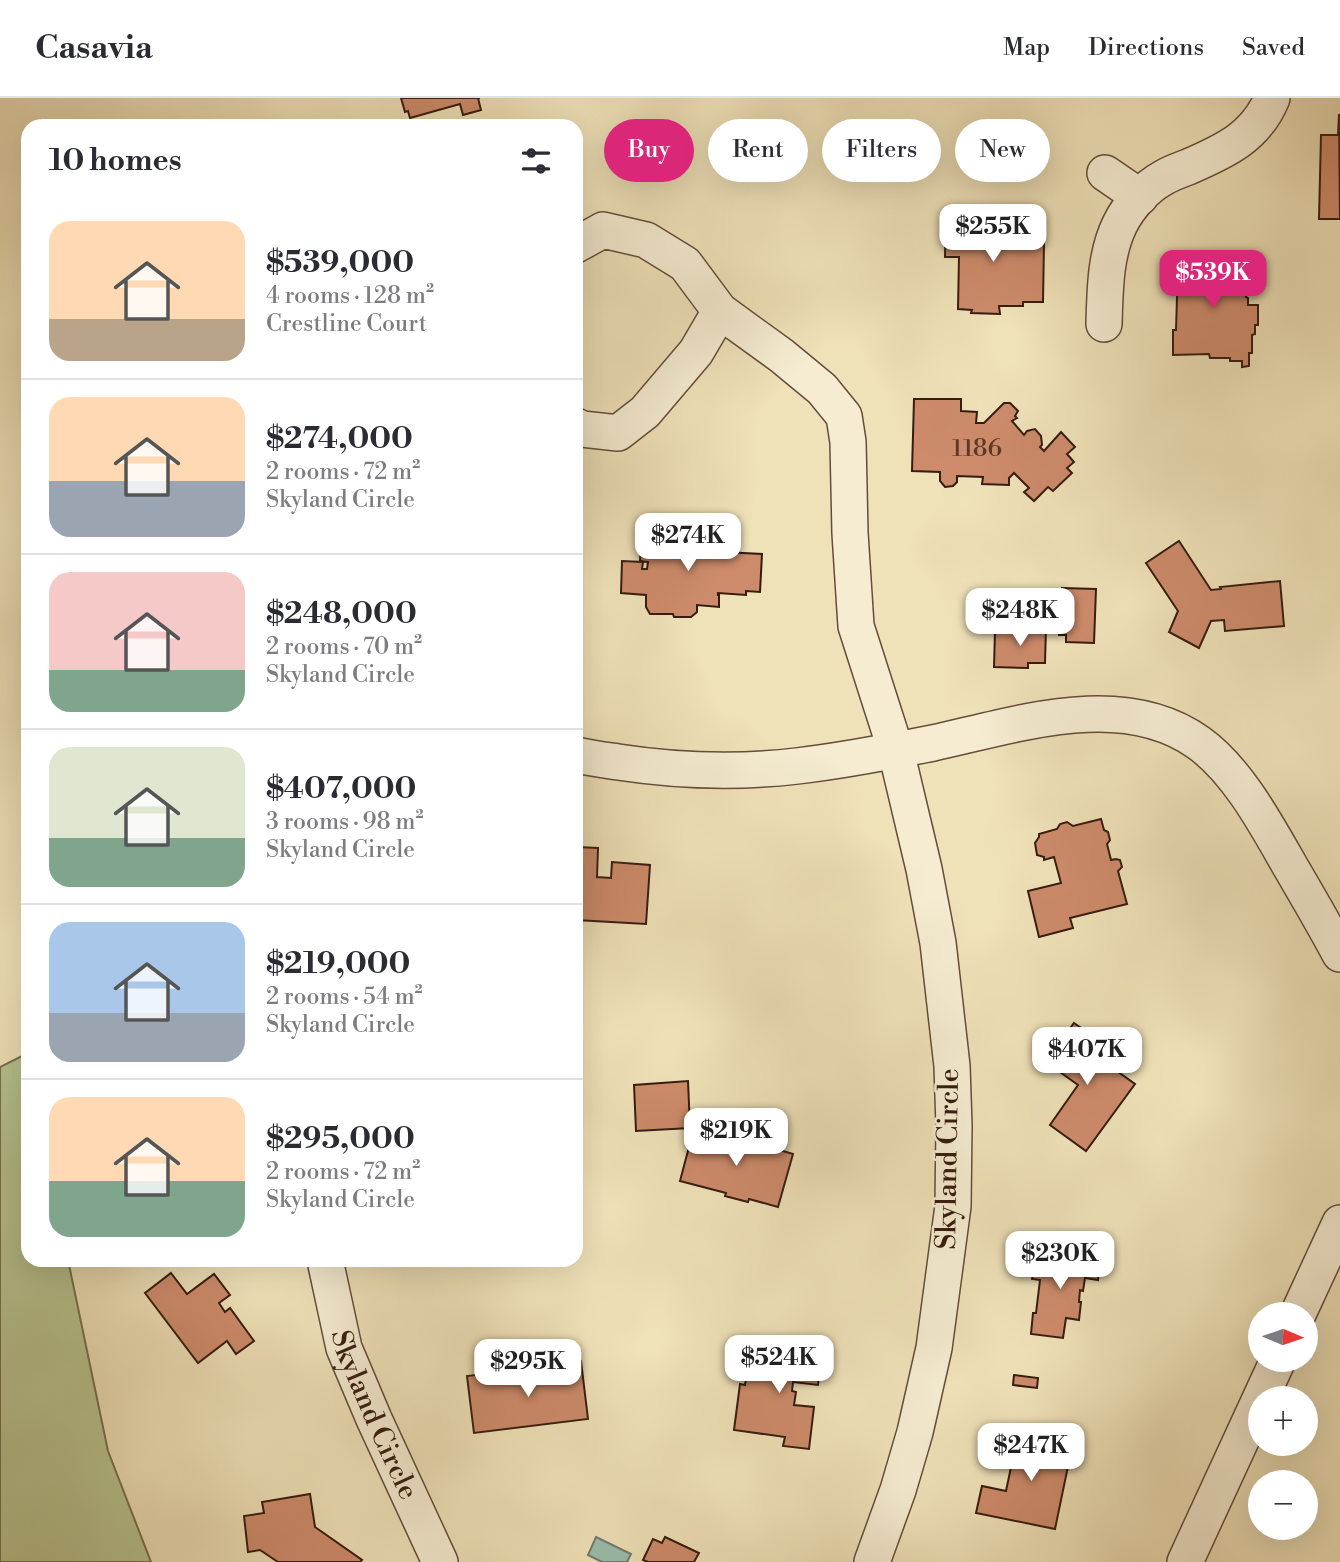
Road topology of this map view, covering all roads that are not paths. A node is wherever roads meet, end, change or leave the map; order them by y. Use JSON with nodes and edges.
{"nodes":[{"id":1,"x":1272,"y":98,"type":"edge"},
{"id":2,"x":1105,"y":173,"type":"dead end"},
{"id":3,"x":1140,"y":197,"type":"junction"},
{"id":4,"x":583,"y":241,"type":"edge"},
{"id":5,"x":720,"y":311,"type":"junction"},
{"id":6,"x":1104,"y":324,"type":"dead end"},
{"id":7,"x":583,"y":429,"type":"edge"},
{"id":8,"x":896,"y":751,"type":"junction"},
{"id":9,"x":583,"y":756,"type":"edge"},
{"id":10,"x":1340,"y":954,"type":"edge"},
{"id":11,"x":1340,"y":1223,"type":"edge"},
{"id":12,"x":327,"y":1267,"type":"edge"},
{"id":13,"x":1304,"y":1302,"type":"edge"},
{"id":14,"x":1272,"y":1372,"type":"edge"},
{"id":15,"x":440,"y":1562,"type":"edge"},
{"id":16,"x":873,"y":1562,"type":"edge"},
{"id":17,"x":1185,"y":1562,"type":"edge"}],
"edges":[{"from":1,"to":3,"type":"street"},
{"from":2,"to":3,"type":"street"},
{"from":3,"to":6,"type":"street"},
{"from":4,"to":5,"type":"street","name":"Skyland Circle"},
{"from":5,"to":7,"type":"street"},
{"from":5,"to":8,"type":"street","name":"Skyland Circle"},
{"from":8,"to":9,"type":"street"},
{"from":8,"to":10,"type":"street"},
{"from":8,"to":16,"type":"street","name":"Skyland Circle"},
{"from":11,"to":13,"type":"street"},
{"from":12,"to":15,"type":"street","name":"Skyland Circle"},
{"from":14,"to":17,"type":"street"}]}
